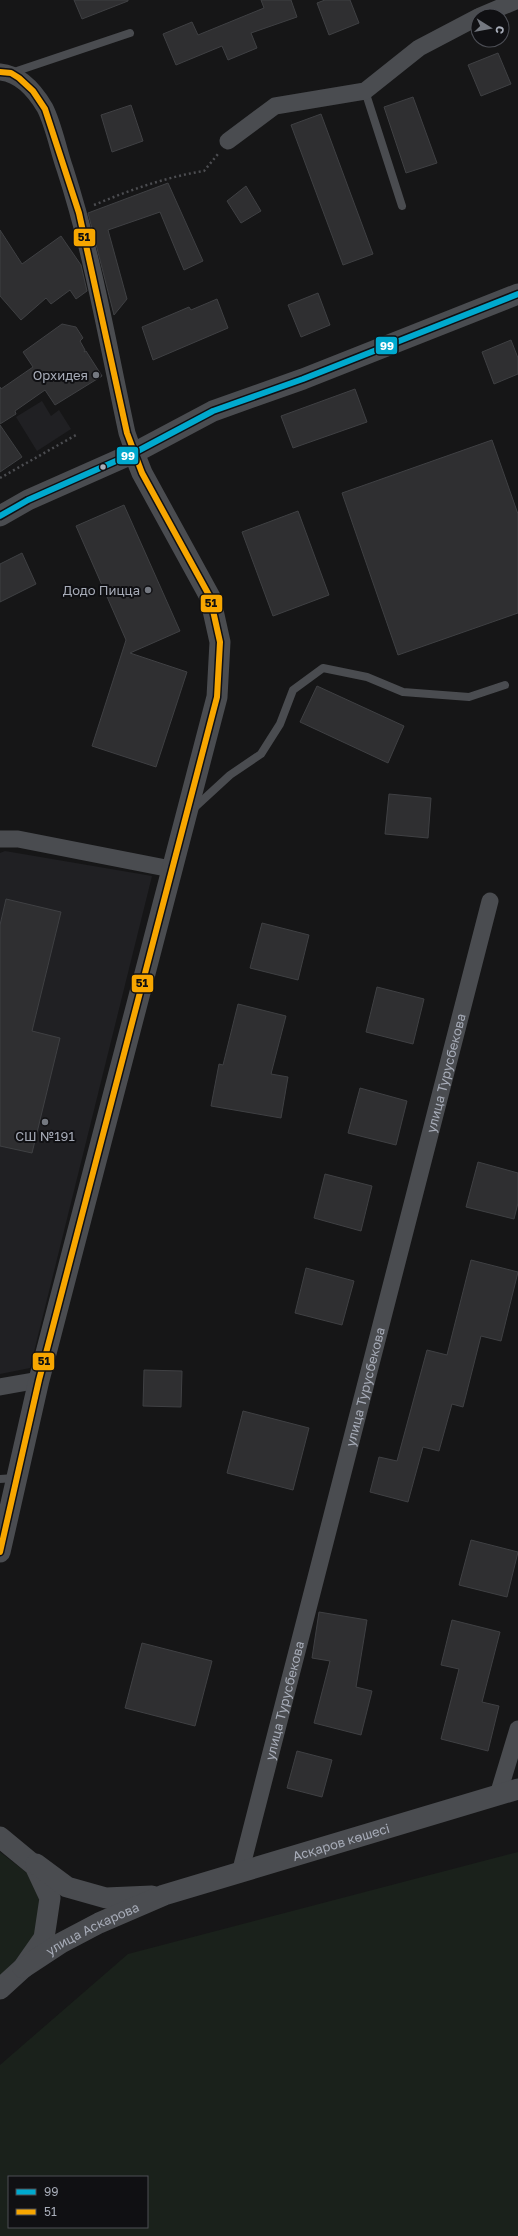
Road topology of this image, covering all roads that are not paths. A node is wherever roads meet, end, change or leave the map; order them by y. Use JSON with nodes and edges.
{"nodes":[{"id":1,"x":518,"y":0,"type":"edge"},
{"id":2,"x":500,"y":8,"type":"edge"},
{"id":3,"x":470,"y":22,"type":"edge"},
{"id":4,"x":130,"y":33,"type":"dead end"},
{"id":5,"x":6,"y":72,"type":"edge"},
{"id":6,"x":365,"y":91,"type":"junction"},
{"id":7,"x":228,"y":142,"type":"road end"},
{"id":8,"x":402,"y":206,"type":"dead end"},
{"id":9,"x":518,"y":294,"type":"edge"},
{"id":10,"x":134,"y":453,"type":"junction"},
{"id":11,"x":0,"y":516,"type":"edge"},
{"id":12,"x":505,"y":685,"type":"dead end"},
{"id":13,"x":186,"y":815,"type":"junction"},
{"id":14,"x":0,"y":839,"type":"edge"},
{"id":15,"x":171,"y":869,"type":"junction"},
{"id":16,"x":490,"y":902,"type":"dead end"},
{"id":17,"x":39,"y":1380,"type":"junction"},
{"id":18,"x":0,"y":1387,"type":"edge"},
{"id":19,"x":8,"y":1478,"type":"edge"},
{"id":20,"x":0,"y":1552,"type":"edge"},
{"id":21,"x":518,"y":1730,"type":"edge"},
{"id":22,"x":518,"y":1789,"type":"edge"},
{"id":23,"x":498,"y":1795,"type":"junction"},
{"id":24,"x":1,"y":1838,"type":"edge"},
{"id":25,"x":240,"y":1873,"type":"junction"},
{"id":26,"x":164,"y":1895,"type":"junction"},
{"id":27,"x":23,"y":1968,"type":"junction"},
{"id":28,"x":0,"y":1989,"type":"edge"}],
"edges":[{"from":1,"to":2,"type":"street"},
{"from":3,"to":6,"type":"street"},
{"from":4,"to":5,"type":"lane"},
{"from":5,"to":10,"type":"street"},
{"from":6,"to":7,"type":"street"},
{"from":6,"to":8,"type":"lane"},
{"from":9,"to":10,"type":"street"},
{"from":10,"to":11,"type":"street"},
{"from":10,"to":13,"type":"street"},
{"from":12,"to":13,"type":"lane"},
{"from":13,"to":15,"type":"street"},
{"from":14,"to":15,"type":"street"},
{"from":15,"to":17,"type":"street"},
{"from":16,"to":25,"type":"street","name":"улица Турусбекова"},
{"from":17,"to":18,"type":"street"},
{"from":17,"to":19,"type":"street"},
{"from":19,"to":20,"type":"street"},
{"from":21,"to":23,"type":"street"},
{"from":22,"to":23,"type":"street","name":"Асқаров көшесі"},
{"from":23,"to":25,"type":"street","name":"Асқаров көшесі"},
{"from":24,"to":26,"type":"street"},
{"from":24,"to":27,"type":"street"},
{"from":25,"to":26,"type":"street","name":"Асқаров көшесі"},
{"from":26,"to":27,"type":"street","name":"улица Аскарова"},
{"from":27,"to":28,"type":"street"}]}
